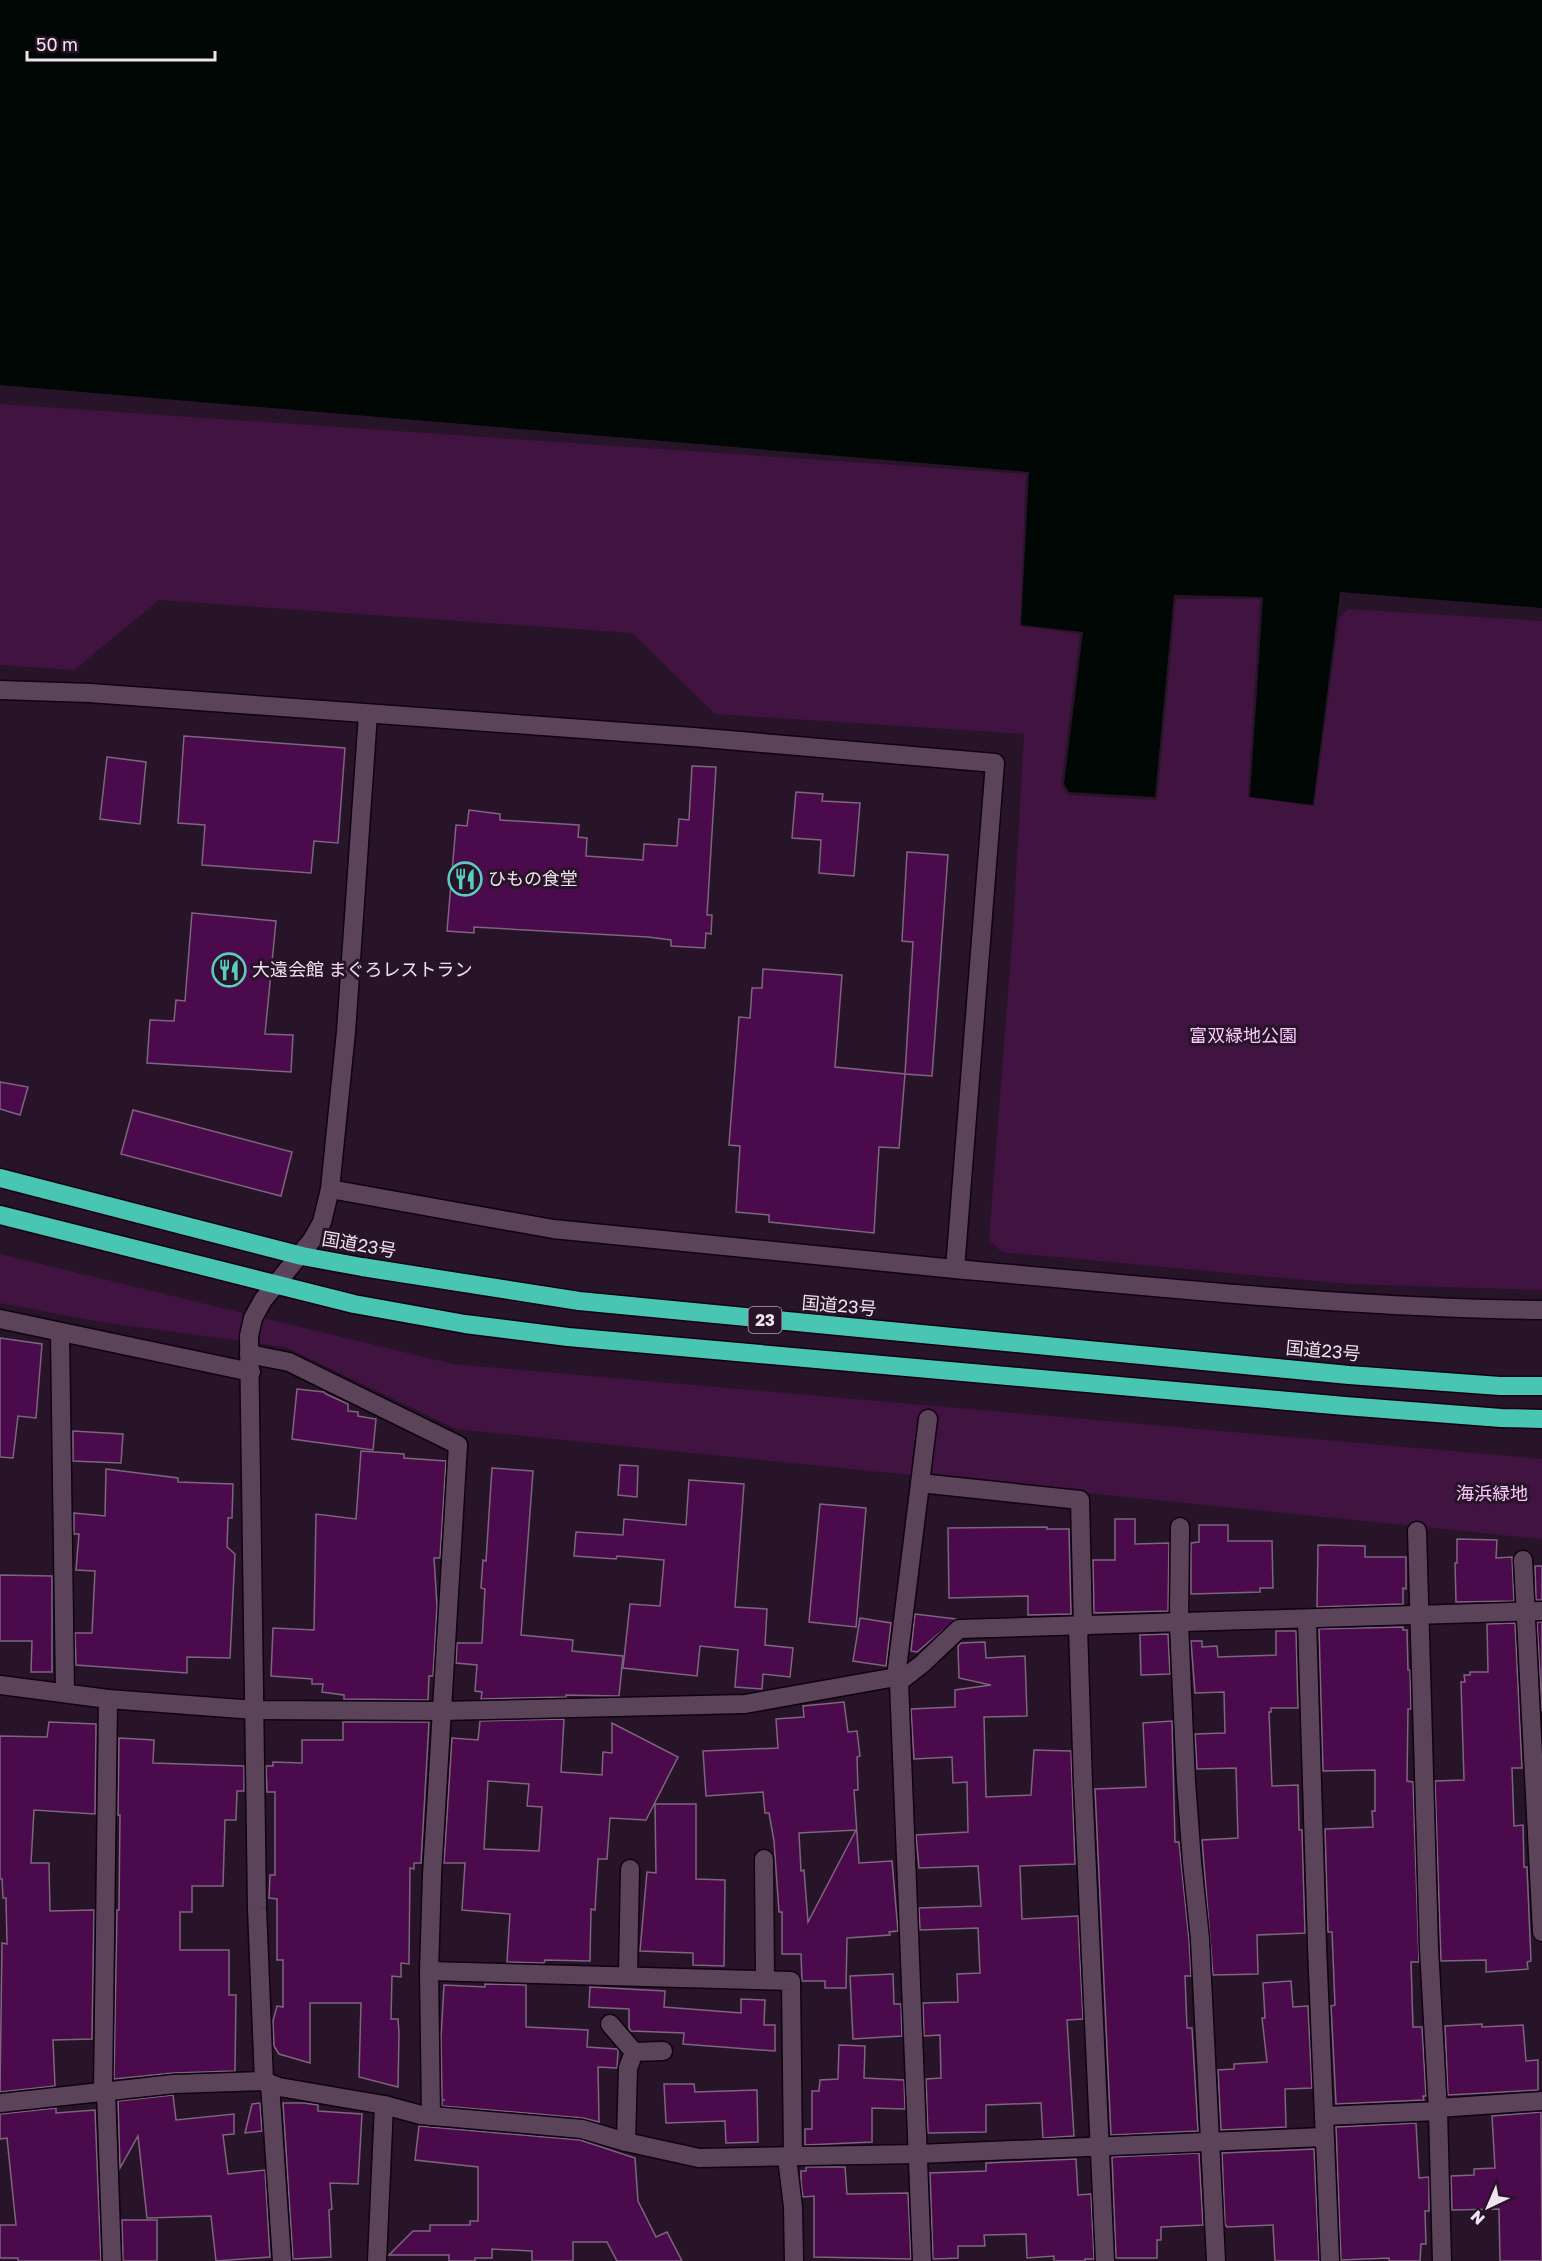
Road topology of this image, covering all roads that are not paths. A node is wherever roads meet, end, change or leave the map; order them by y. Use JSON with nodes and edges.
{"nodes":[{"id":1,"x":0,"y":690,"type":"edge"},
{"id":2,"x":368,"y":714,"type":"junction"},
{"id":3,"x":0,"y":1178,"type":"edge"},
{"id":4,"x":330,"y":1189,"type":"junction"},
{"id":5,"x":0,"y":1215,"type":"edge"},
{"id":6,"x":302,"y":1256,"type":"junction"},
{"id":7,"x":955,"y":1269,"type":"junction"},
{"id":8,"x":276,"y":1284,"type":"junction"},
{"id":9,"x":1542,"y":1310,"type":"edge"},
{"id":10,"x":0,"y":1319,"type":"edge"},
{"id":11,"x":60,"y":1333,"type":"junction"},
{"id":12,"x":250,"y":1363,"type":"junction"},
{"id":13,"x":1542,"y":1386,"type":"edge"},
{"id":14,"x":928,"y":1419,"type":"dead end"},
{"id":15,"x":1542,"y":1419,"type":"edge"},
{"id":16,"x":920,"y":1483,"type":"junction"},
{"id":17,"x":1180,"y":1527,"type":"dead end"},
{"id":18,"x":1417,"y":1531,"type":"dead end"},
{"id":19,"x":1523,"y":1560,"type":"dead end"},
{"id":20,"x":1534,"y":1612,"type":"edge"},
{"id":21,"x":1420,"y":1616,"type":"junction"},
{"id":22,"x":1307,"y":1620,"type":"junction"},
{"id":23,"x":1179,"y":1624,"type":"junction"},
{"id":24,"x":1080,"y":1627,"type":"junction"},
{"id":25,"x":897,"y":1679,"type":"junction"},
{"id":26,"x":0,"y":1685,"type":"edge"},
{"id":27,"x":65,"y":1692,"type":"junction"},
{"id":28,"x":108,"y":1699,"type":"junction"},
{"id":29,"x":255,"y":1710,"type":"junction"},
{"id":30,"x":440,"y":1711,"type":"junction"},
{"id":31,"x":764,"y":1859,"type":"dead end"},
{"id":32,"x":630,"y":1869,"type":"dead end"},
{"id":33,"x":1542,"y":1932,"type":"edge"},
{"id":34,"x":429,"y":1971,"type":"junction"},
{"id":35,"x":628,"y":1976,"type":"junction"},
{"id":36,"x":765,"y":1980,"type":"junction"},
{"id":37,"x":610,"y":2024,"type":"dead end"},
{"id":38,"x":663,"y":2051,"type":"dead end"},
{"id":39,"x":634,"y":2052,"type":"junction"},
{"id":40,"x":267,"y":2083,"type":"junction"},
{"id":41,"x":105,"y":2091,"type":"junction"},
{"id":42,"x":1542,"y":2101,"type":"edge"},
{"id":43,"x":0,"y":2103,"type":"edge"},
{"id":44,"x":384,"y":2105,"type":"junction"},
{"id":45,"x":1438,"y":2110,"type":"junction"},
{"id":46,"x":431,"y":2116,"type":"junction"},
{"id":47,"x":1324,"y":2116,"type":"junction"},
{"id":48,"x":1324,"y":2136,"type":"junction"},
{"id":49,"x":1210,"y":2141,"type":"junction"},
{"id":50,"x":626,"y":2142,"type":"junction"},
{"id":51,"x":1101,"y":2146,"type":"junction"},
{"id":52,"x":918,"y":2154,"type":"junction"},
{"id":53,"x":790,"y":2158,"type":"junction"},
{"id":54,"x":112,"y":2261,"type":"edge"},
{"id":55,"x":282,"y":2261,"type":"edge"},
{"id":56,"x":377,"y":2261,"type":"edge"},
{"id":57,"x":794,"y":2261,"type":"edge"},
{"id":58,"x":922,"y":2261,"type":"edge"},
{"id":59,"x":1105,"y":2261,"type":"edge"},
{"id":60,"x":1216,"y":2261,"type":"edge"},
{"id":61,"x":1330,"y":2261,"type":"edge"},
{"id":62,"x":1442,"y":2261,"type":"edge"}],
"edges":[{"from":1,"to":2,"type":"street"},
{"from":2,"to":4,"type":"street"},
{"from":2,"to":7,"type":"street"},
{"from":3,"to":6,"type":"highway","name":"国道23号","number":"23"},
{"from":4,"to":6,"type":"street"},
{"from":4,"to":7,"type":"street"},
{"from":5,"to":8,"type":"highway","number":"23"},
{"from":6,"to":8,"type":"street"},
{"from":6,"to":13,"type":"highway","name":"国道23号","number":"23"},
{"from":7,"to":9,"type":"street"},
{"from":8,"to":12,"type":"street"},
{"from":8,"to":15,"type":"highway","number":"23"},
{"from":10,"to":11,"type":"street"},
{"from":11,"to":12,"type":"street"},
{"from":11,"to":27,"type":"street"},
{"from":12,"to":29,"type":"street"},
{"from":12,"to":30,"type":"street"},
{"from":14,"to":16,"type":"street"},
{"from":16,"to":24,"type":"street"},
{"from":16,"to":25,"type":"street"},
{"from":17,"to":23,"type":"street"},
{"from":18,"to":21,"type":"street"},
{"from":19,"to":20,"type":"street"},
{"from":20,"to":21,"type":"street"},
{"from":20,"to":33,"type":"street"},
{"from":21,"to":22,"type":"street"},
{"from":21,"to":45,"type":"street"},
{"from":22,"to":23,"type":"street"},
{"from":22,"to":47,"type":"street"},
{"from":23,"to":24,"type":"street"},
{"from":23,"to":49,"type":"street"},
{"from":24,"to":25,"type":"street"},
{"from":24,"to":51,"type":"street"},
{"from":25,"to":30,"type":"street"},
{"from":25,"to":52,"type":"street"},
{"from":26,"to":27,"type":"street"},
{"from":27,"to":28,"type":"street"},
{"from":28,"to":29,"type":"street"},
{"from":28,"to":41,"type":"street"},
{"from":29,"to":30,"type":"street"},
{"from":29,"to":40,"type":"street"},
{"from":30,"to":34,"type":"street"},
{"from":31,"to":36,"type":"street"},
{"from":32,"to":35,"type":"street"},
{"from":34,"to":35,"type":"street"},
{"from":34,"to":46,"type":"street"},
{"from":35,"to":36,"type":"street"},
{"from":36,"to":53,"type":"street"},
{"from":37,"to":39,"type":"street"},
{"from":38,"to":39,"type":"street"},
{"from":39,"to":50,"type":"street"},
{"from":40,"to":41,"type":"street"},
{"from":40,"to":44,"type":"street"},
{"from":40,"to":55,"type":"street"},
{"from":41,"to":43,"type":"street"},
{"from":41,"to":54,"type":"street"},
{"from":42,"to":45,"type":"street"},
{"from":44,"to":46,"type":"street"},
{"from":44,"to":56,"type":"street"},
{"from":45,"to":47,"type":"street"},
{"from":45,"to":62,"type":"street"},
{"from":46,"to":50,"type":"street"},
{"from":47,"to":48,"type":"street"},
{"from":48,"to":49,"type":"street"},
{"from":48,"to":61,"type":"street"},
{"from":49,"to":51,"type":"street"},
{"from":49,"to":60,"type":"street"},
{"from":50,"to":53,"type":"street"},
{"from":51,"to":52,"type":"street"},
{"from":51,"to":59,"type":"street"},
{"from":52,"to":53,"type":"street"},
{"from":52,"to":58,"type":"street"},
{"from":53,"to":57,"type":"street"}]}
